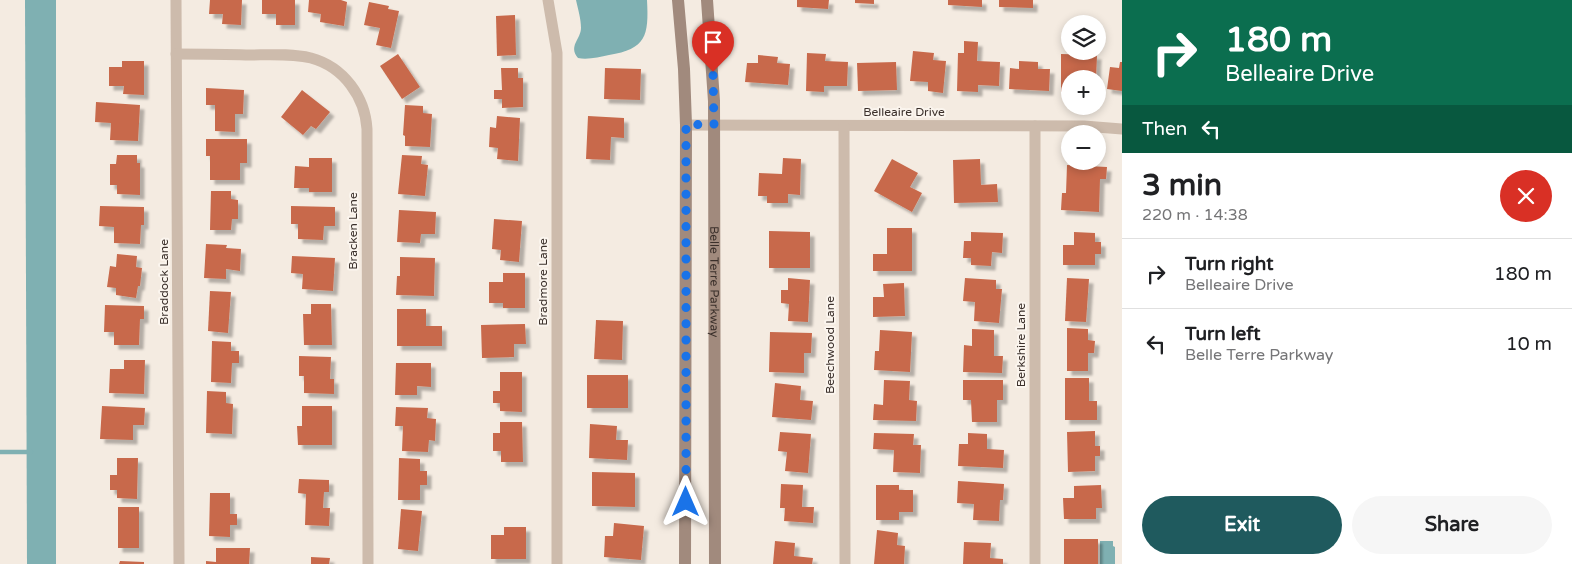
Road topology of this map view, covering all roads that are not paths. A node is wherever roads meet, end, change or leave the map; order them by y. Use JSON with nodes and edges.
{"nodes":[{"id":1,"x":176,"y":0,"type":"edge"},
{"id":2,"x":548,"y":0,"type":"edge"},
{"id":3,"x":678,"y":0,"type":"edge"},
{"id":4,"x":707,"y":0,"type":"edge"},
{"id":5,"x":176,"y":54,"type":"junction"},
{"id":6,"x":714,"y":124,"type":"junction"},
{"id":7,"x":686,"y":125,"type":"junction"},
{"id":8,"x":844,"y":126,"type":"junction"},
{"id":9,"x":1035,"y":126,"type":"junction"},
{"id":10,"x":1122,"y":129,"type":"edge"},
{"id":11,"x":179,"y":564,"type":"edge"},
{"id":12,"x":368,"y":564,"type":"edge"},
{"id":13,"x":557,"y":564,"type":"edge"},
{"id":14,"x":685,"y":564,"type":"edge"},
{"id":15,"x":715,"y":564,"type":"edge"},
{"id":16,"x":845,"y":564,"type":"edge"},
{"id":17,"x":1035,"y":564,"type":"edge"}],
"edges":[{"from":1,"to":5,"type":"street","name":"Braddock Lane"},
{"from":2,"to":13,"type":"street","name":"Bradmore Lane"},
{"from":3,"to":7,"type":"main road"},
{"from":4,"to":6,"type":"main road","name":"Belle Terre Parkway"},
{"from":5,"to":11,"type":"street","name":"Braddock Lane"},
{"from":5,"to":12,"type":"street","name":"Bracken Lane"},
{"from":6,"to":7,"type":"street","name":"Belleaire Drive"},
{"from":6,"to":8,"type":"street","name":"Belleaire Drive"},
{"from":6,"to":15,"type":"main road","name":"Belle Terre Parkway"},
{"from":7,"to":14,"type":"main road"},
{"from":8,"to":9,"type":"street","name":"Belleaire Drive"},
{"from":8,"to":16,"type":"street","name":"Beechwood Lane"},
{"from":9,"to":10,"type":"street","name":"Belleaire Drive"},
{"from":9,"to":17,"type":"street","name":"Berkshire Lane"}]}
